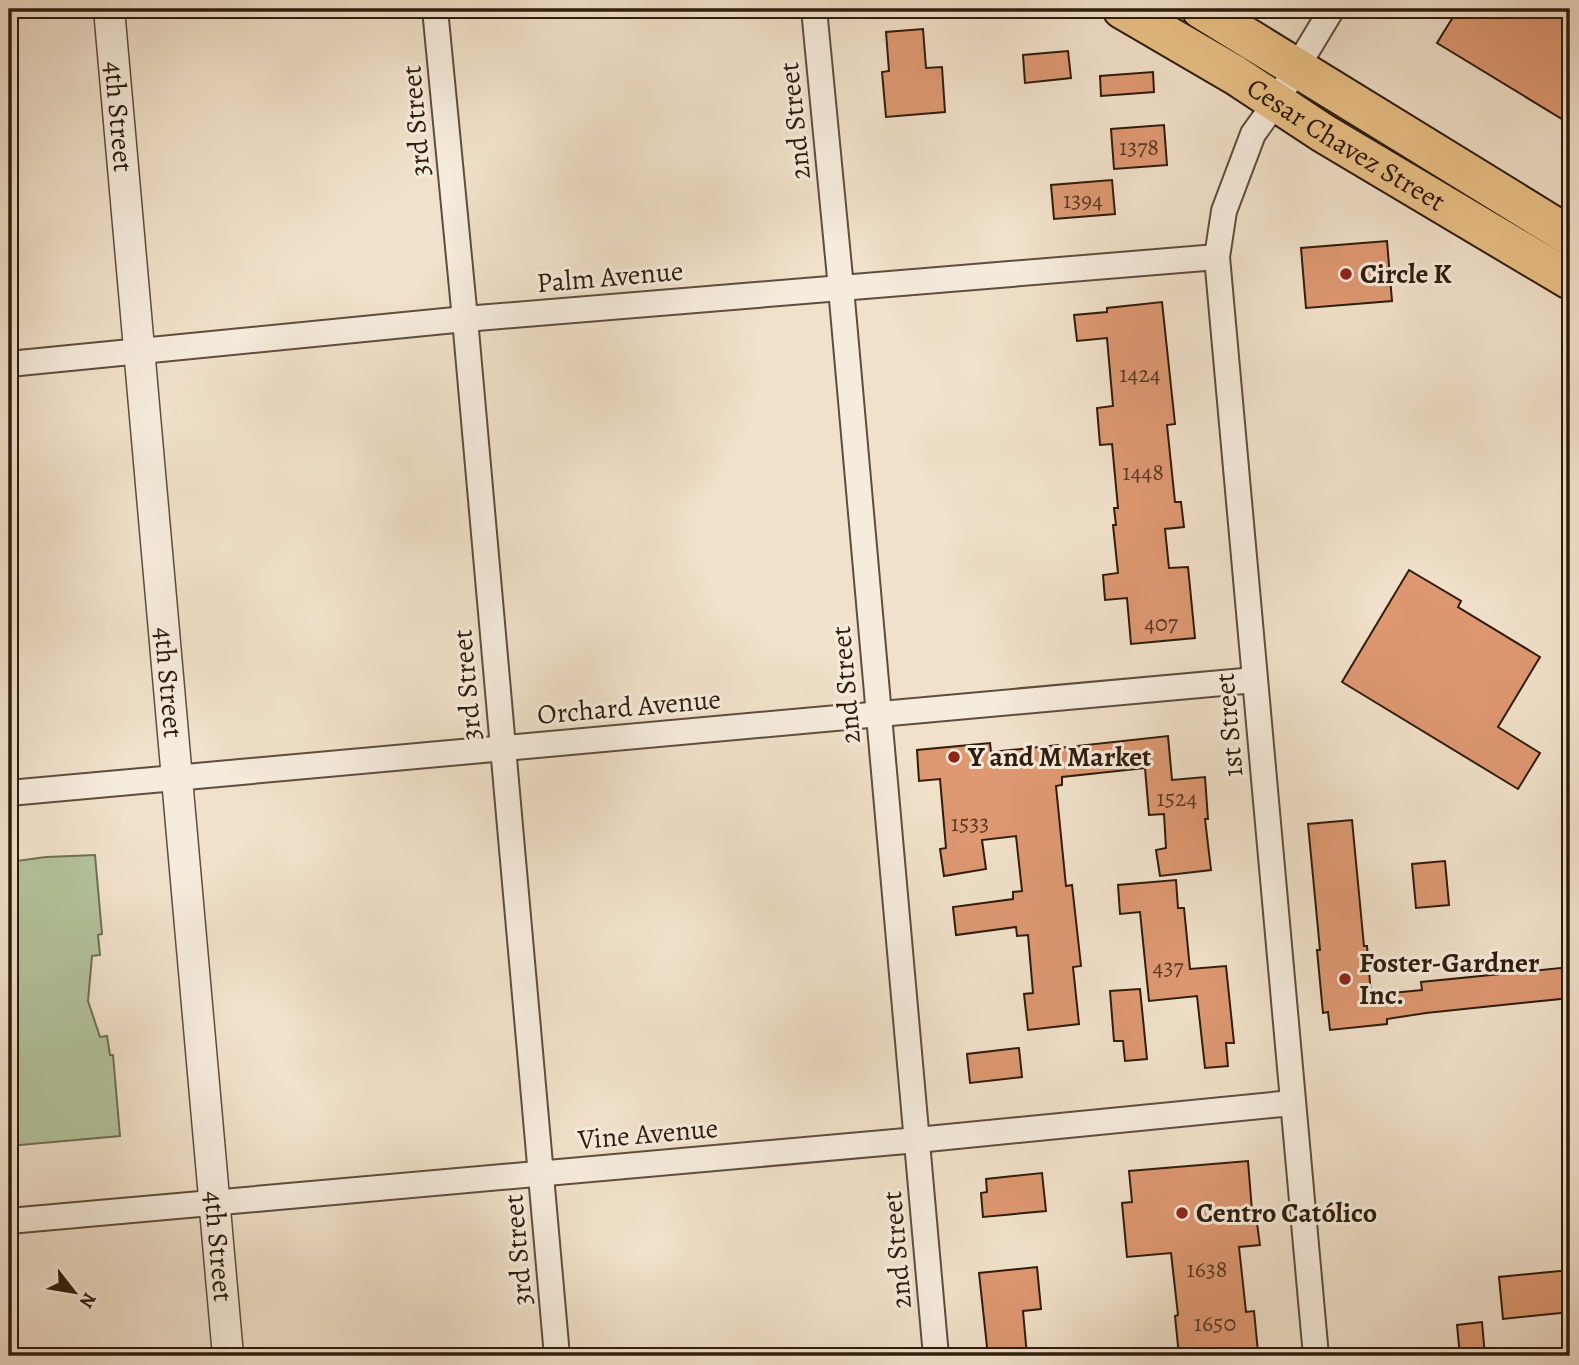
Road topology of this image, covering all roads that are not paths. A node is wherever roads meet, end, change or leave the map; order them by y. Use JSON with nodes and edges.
{"nodes":[{"id":1,"x":109,"y":9,"type":"edge"},
{"id":2,"x":435,"y":9,"type":"edge"},
{"id":3,"x":814,"y":9,"type":"edge"},
{"id":4,"x":1122,"y":9,"type":"edge"},
{"id":5,"x":1201,"y":9,"type":"edge"},
{"id":6,"x":1332,"y":9,"type":"edge"},
{"id":7,"x":1297,"y":67,"type":"junction"},
{"id":8,"x":1276,"y":102,"type":"junction"},
{"id":9,"x":1570,"y":236,"type":"edge"},
{"id":10,"x":1217,"y":257,"type":"junction"},
{"id":11,"x":1570,"y":281,"type":"edge"},
{"id":12,"x":841,"y":288,"type":"junction"},
{"id":13,"x":465,"y":319,"type":"junction"},
{"id":14,"x":139,"y":351,"type":"junction"},
{"id":15,"x":9,"y":364,"type":"edge"},
{"id":16,"x":1255,"y":680,"type":"junction"},
{"id":17,"x":878,"y":715,"type":"junction"},
{"id":18,"x":502,"y":748,"type":"junction"},
{"id":19,"x":175,"y":777,"type":"junction"},
{"id":20,"x":9,"y":793,"type":"edge"},
{"id":21,"x":1292,"y":1103,"type":"junction"},
{"id":22,"x":917,"y":1140,"type":"junction"},
{"id":23,"x":541,"y":1173,"type":"junction"},
{"id":24,"x":216,"y":1202,"type":"junction"},
{"id":25,"x":9,"y":1221,"type":"edge"},
{"id":26,"x":228,"y":1356,"type":"edge"},
{"id":27,"x":557,"y":1356,"type":"edge"},
{"id":28,"x":936,"y":1356,"type":"edge"},
{"id":29,"x":1316,"y":1356,"type":"edge"}],
"edges":[{"from":1,"to":14,"type":"street","name":"4th Street"},
{"from":2,"to":13,"type":"street","name":"3rd Street"},
{"from":3,"to":12,"type":"street","name":"2nd Street"},
{"from":4,"to":8,"type":"main road","name":"Cesar Chavez Street"},
{"from":5,"to":7,"type":"main road","name":"Cesar Chavez Street"},
{"from":6,"to":7,"type":"street","name":"1st Street"},
{"from":7,"to":8,"type":"street","name":"1st Street"},
{"from":7,"to":9,"type":"main road","name":"Cesar Chavez Street"},
{"from":8,"to":10,"type":"street","name":"1st Street"},
{"from":8,"to":11,"type":"main road","name":"Cesar Chavez Street"},
{"from":10,"to":12,"type":"street","name":"Palm Avenue"},
{"from":10,"to":16,"type":"street","name":"1st Street"},
{"from":12,"to":13,"type":"street","name":"Palm Avenue"},
{"from":12,"to":17,"type":"street","name":"2nd Street"},
{"from":13,"to":14,"type":"street","name":"Palm Avenue"},
{"from":13,"to":18,"type":"street","name":"3rd Street"},
{"from":14,"to":15,"type":"street","name":"Palm Avenue"},
{"from":14,"to":19,"type":"street","name":"4th Street"},
{"from":16,"to":17,"type":"street","name":"Orchard Avenue"},
{"from":16,"to":21,"type":"street","name":"1st Street"},
{"from":17,"to":18,"type":"street","name":"Orchard Avenue"},
{"from":17,"to":22,"type":"street","name":"2nd Street"},
{"from":18,"to":19,"type":"street","name":"Orchard Avenue"},
{"from":18,"to":23,"type":"street","name":"3rd Street"},
{"from":19,"to":20,"type":"street","name":"Orchard Avenue"},
{"from":19,"to":24,"type":"street","name":"4th Street"},
{"from":21,"to":22,"type":"street","name":"Vine Avenue"},
{"from":21,"to":29,"type":"street","name":"1st Street"},
{"from":22,"to":23,"type":"street","name":"Vine Avenue"},
{"from":22,"to":28,"type":"street","name":"2nd Street"},
{"from":23,"to":24,"type":"street","name":"Vine Avenue"},
{"from":23,"to":27,"type":"street","name":"3rd Street"},
{"from":24,"to":25,"type":"street","name":"Vine Avenue"},
{"from":24,"to":26,"type":"street","name":"4th Street"}]}
